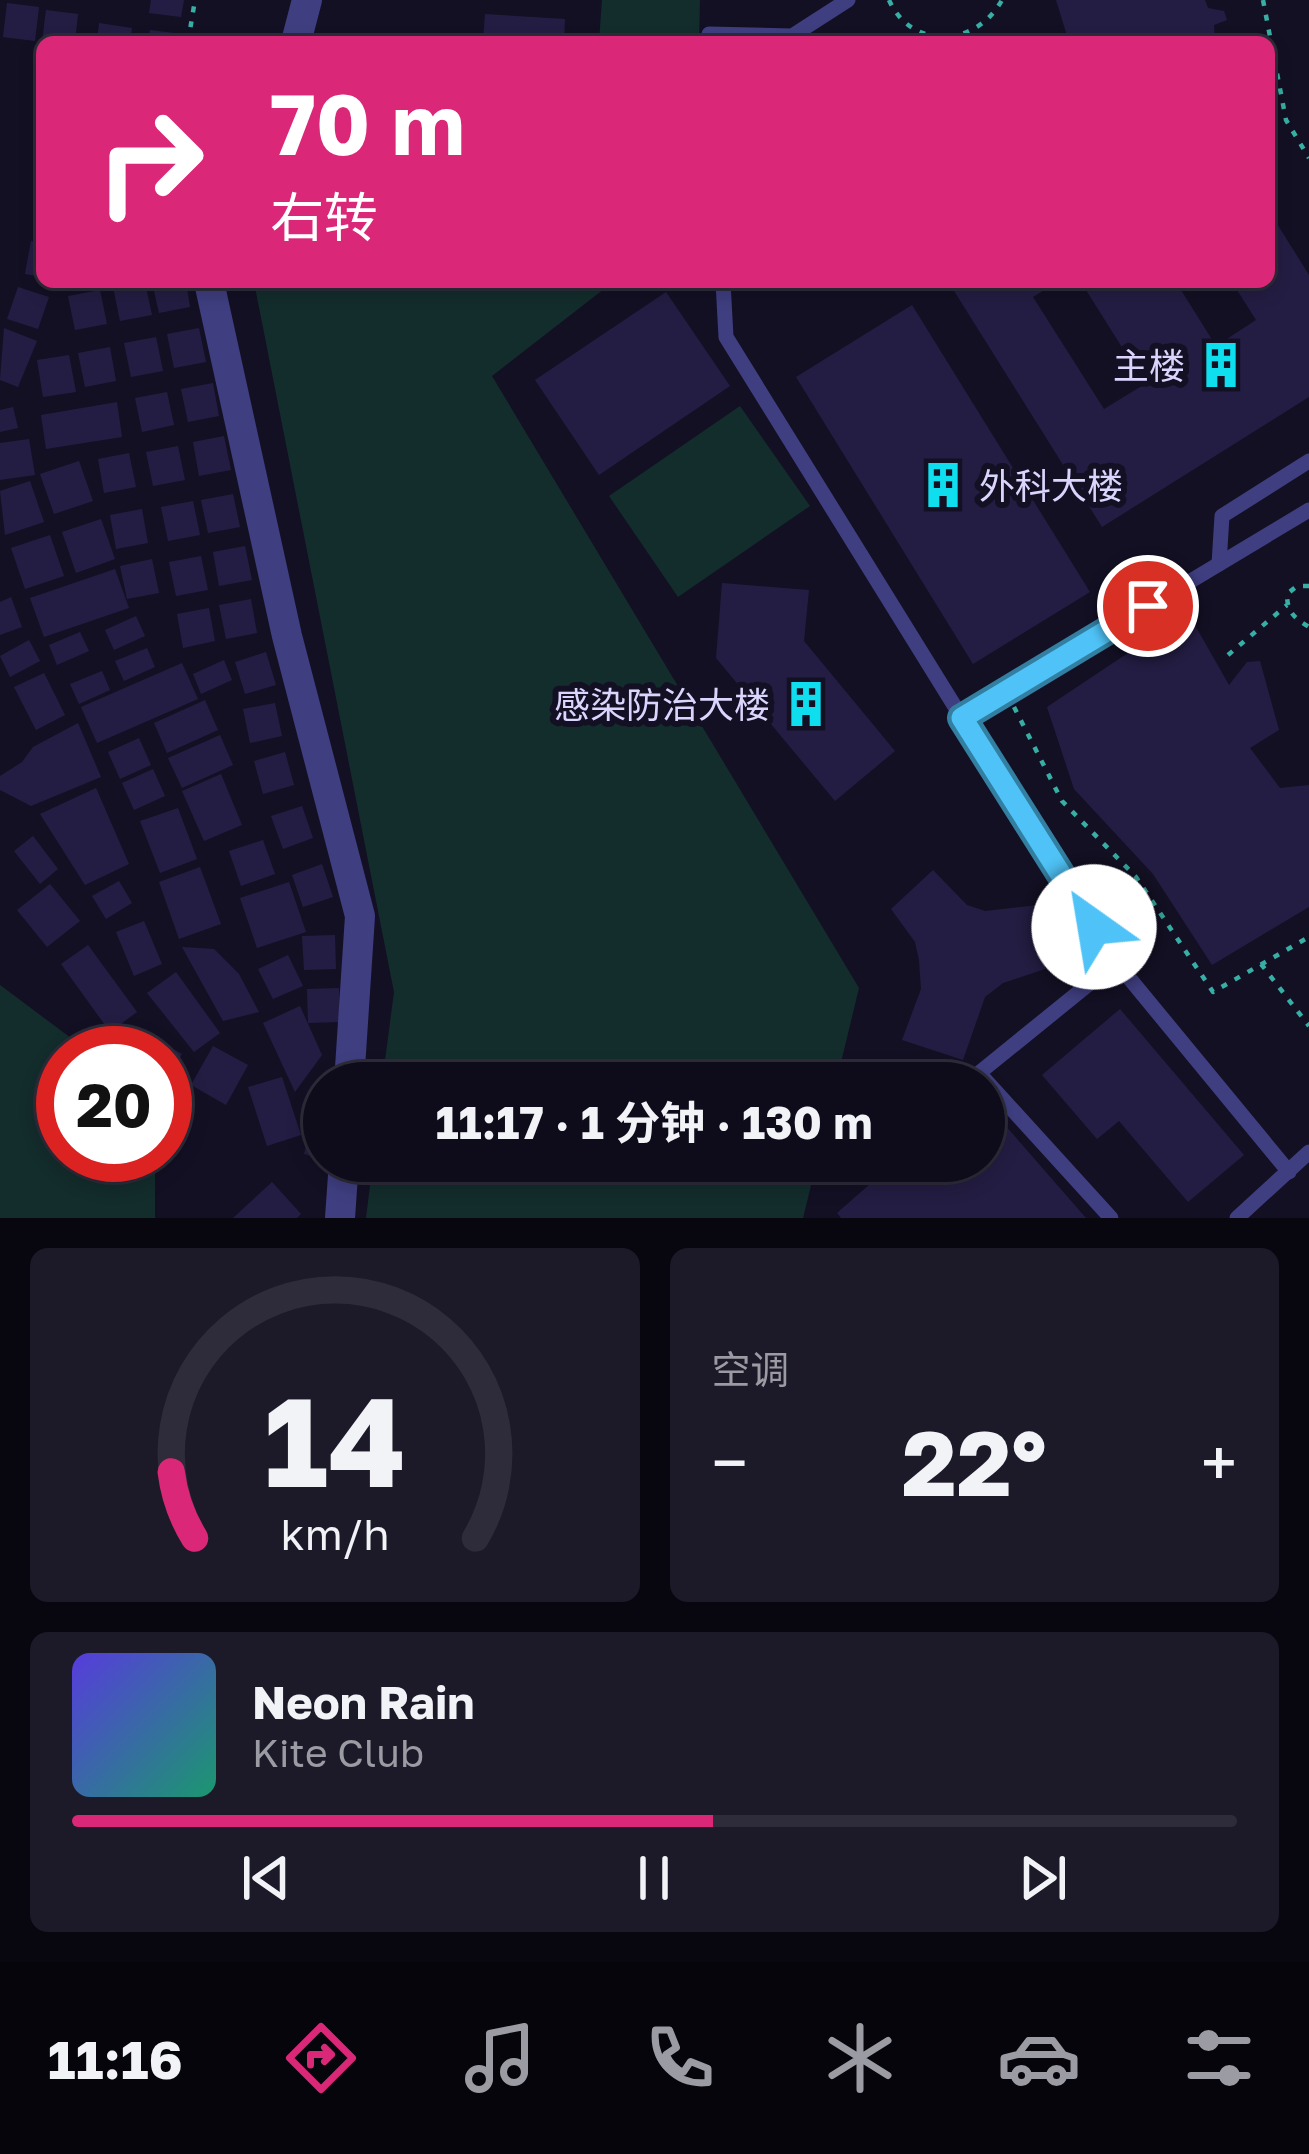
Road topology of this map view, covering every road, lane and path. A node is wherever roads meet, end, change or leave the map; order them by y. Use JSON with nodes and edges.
{"nodes":[{"id":1,"x":195,"y":0,"type":"edge"},
{"id":2,"x":307,"y":0,"type":"edge"},
{"id":3,"x":848,"y":0,"type":"edge"},
{"id":4,"x":889,"y":0,"type":"edge"},
{"id":5,"x":1002,"y":0,"type":"edge"},
{"id":6,"x":1264,"y":0,"type":"edge"},
{"id":7,"x":189,"y":36,"type":"edge"},
{"id":8,"x":298,"y":36,"type":"edge"},
{"id":9,"x":709,"y":36,"type":"edge"},
{"id":10,"x":791,"y":36,"type":"edge"},
{"id":11,"x":791,"y":36,"type":"edge"},
{"id":12,"x":928,"y":36,"type":"edge"},
{"id":13,"x":954,"y":36,"type":"edge"},
{"id":14,"x":1271,"y":36,"type":"edge"},
{"id":15,"x":1275,"y":60,"type":"edge"},
{"id":16,"x":1309,"y":158,"type":"edge"},
{"id":17,"x":210,"y":288,"type":"edge"},
{"id":18,"x":722,"y":288,"type":"edge"},
{"id":19,"x":1309,"y":461,"type":"edge"},
{"id":20,"x":1309,"y":509,"type":"edge"},
{"id":21,"x":1219,"y":564,"type":"junction"},
{"id":22,"x":1309,"y":586,"type":"edge"},
{"id":23,"x":1287,"y":605,"type":"junction"},
{"id":24,"x":1309,"y":627,"type":"edge"},
{"id":25,"x":1228,"y":655,"type":"dead end"},
{"id":26,"x":1006,"y":692,"type":"junction"},
{"id":27,"x":962,"y":718,"type":"junction"},
{"id":28,"x":1309,"y":937,"type":"edge"},
{"id":29,"x":1116,"y":962,"type":"junction"},
{"id":30,"x":1261,"y":964,"type":"junction"},
{"id":31,"x":1309,"y":1025,"type":"edge"},
{"id":32,"x":350,"y":1062,"type":"edge"},
{"id":33,"x":1309,"y":1152,"type":"edge"},
{"id":34,"x":1289,"y":1172,"type":"junction"},
{"id":35,"x":343,"y":1182,"type":"edge"},
{"id":36,"x":340,"y":1218,"type":"edge"},
{"id":37,"x":1111,"y":1218,"type":"edge"},
{"id":38,"x":1238,"y":1218,"type":"edge"}],
"edges":[{"from":1,"to":7,"type":"path"},
{"from":2,"to":8,"type":"street"},
{"from":3,"to":11,"type":"lane"},
{"from":4,"to":12,"type":"path"},
{"from":5,"to":13,"type":"path"},
{"from":6,"to":14,"type":"path"},
{"from":9,"to":10,"type":"lane"},
{"from":15,"to":16,"type":"path"},
{"from":17,"to":32,"type":"street"},
{"from":18,"to":27,"type":"lane"},
{"from":19,"to":21,"type":"lane"},
{"from":20,"to":21,"type":"lane"},
{"from":21,"to":26,"type":"lane"},
{"from":22,"to":23,"type":"path"},
{"from":23,"to":24,"type":"path"},
{"from":23,"to":25,"type":"path"},
{"from":26,"to":27,"type":"lane"},
{"from":26,"to":30,"type":"path"},
{"from":27,"to":29,"type":"lane"},
{"from":28,"to":30,"type":"path"},
{"from":29,"to":34,"type":"lane"},
{"from":29,"to":37,"type":"lane"},
{"from":30,"to":31,"type":"path"},
{"from":33,"to":34,"type":"lane"},
{"from":34,"to":38,"type":"lane"},
{"from":35,"to":36,"type":"street"}]}
